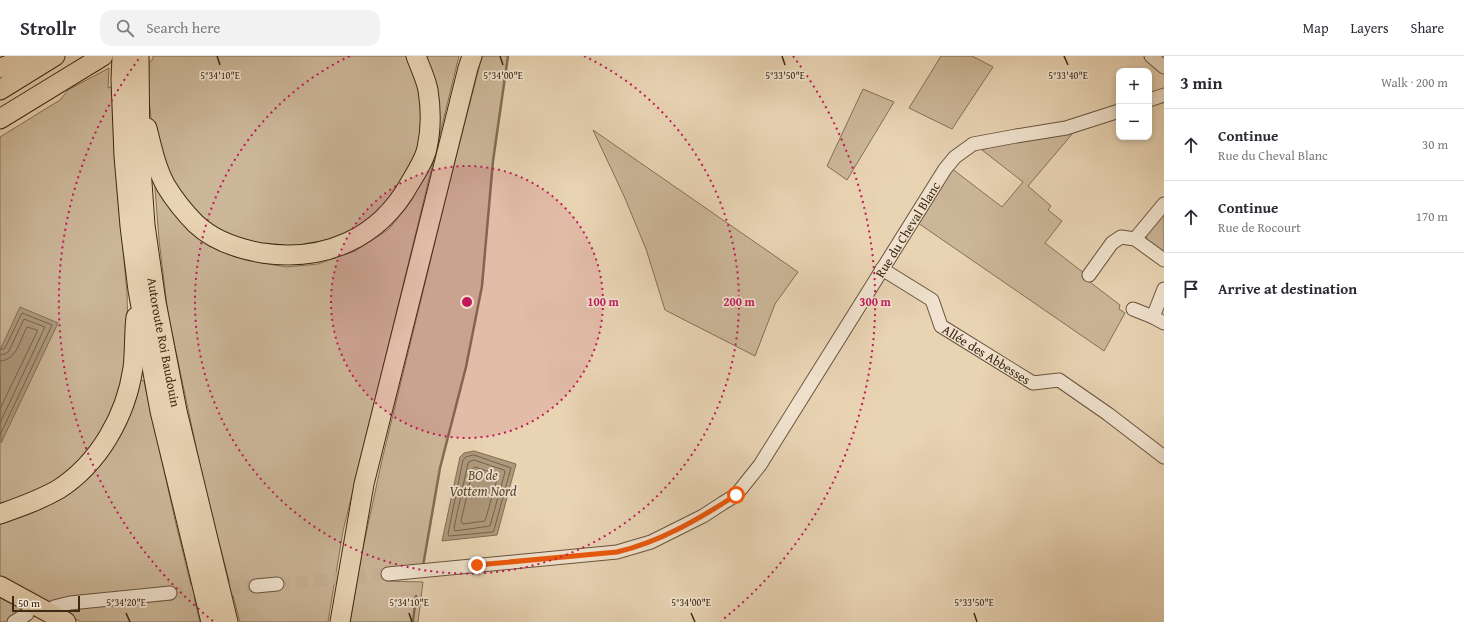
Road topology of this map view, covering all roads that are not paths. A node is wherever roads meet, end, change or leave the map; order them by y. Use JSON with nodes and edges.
{"nodes":[{"id":1,"x":34,"y":56,"type":"edge"},
{"id":2,"x":55,"y":56,"type":"edge"},
{"id":3,"x":103,"y":56,"type":"edge"},
{"id":4,"x":122,"y":56,"type":"edge"},
{"id":5,"x":416,"y":56,"type":"edge"},
{"id":6,"x":472,"y":56,"type":"edge"},
{"id":7,"x":1151,"y":56,"type":"edge"},
{"id":8,"x":139,"y":62,"type":"edge"},
{"id":9,"x":0,"y":68,"type":"edge"},
{"id":10,"x":1164,"y":68,"type":"edge"},
{"id":11,"x":0,"y":90,"type":"edge"},
{"id":12,"x":139,"y":92,"type":"junction"},
{"id":13,"x":1164,"y":95,"type":"edge"},
{"id":14,"x":1152,"y":99,"type":"edge"},
{"id":15,"x":1116,"y":112,"type":"edge"},
{"id":16,"x":0,"y":118,"type":"edge"},
{"id":17,"x":1164,"y":204,"type":"edge"},
{"id":18,"x":1135,"y":239,"type":"junction"},
{"id":19,"x":1164,"y":260,"type":"edge"},
{"id":20,"x":882,"y":269,"type":"junction"},
{"id":21,"x":1089,"y":275,"type":"dead end"},
{"id":22,"x":1164,"y":289,"type":"edge"},
{"id":23,"x":138,"y":290,"type":"junction"},
{"id":24,"x":1134,"y":309,"type":"dead end"},
{"id":25,"x":1158,"y":320,"type":"edge"},
{"id":26,"x":1164,"y":457,"type":"edge"},
{"id":27,"x":0,"y":514,"type":"edge"},
{"id":28,"x":388,"y":574,"type":"tunnel mouth"},
{"id":29,"x":277,"y":584,"type":"tunnel mouth"},
{"id":30,"x":0,"y":586,"type":"edge"},
{"id":31,"x":256,"y":586,"type":"tunnel mouth"},
{"id":32,"x":170,"y":593,"type":"tunnel mouth"},
{"id":33,"x":54,"y":607,"type":"dead end"},
{"id":34,"x":27,"y":614,"type":"dead end"},
{"id":35,"x":14,"y":622,"type":"edge"},
{"id":36,"x":66,"y":622,"type":"edge"},
{"id":37,"x":211,"y":622,"type":"edge"},
{"id":38,"x":228,"y":622,"type":"edge"},
{"id":39,"x":340,"y":622,"type":"edge"}],
"edges":[{"from":1,"to":9,"type":"highway"},
{"from":2,"to":11,"type":"highway"},
{"from":3,"to":16,"type":"highway"},
{"from":4,"to":23,"type":"highway"},
{"from":5,"to":12,"type":"highway"},
{"from":6,"to":39,"type":"highway"},
{"from":7,"to":10,"type":"street"},
{"from":8,"to":12,"type":"highway","name":"Autoroute Roi Baudouin"},
{"from":12,"to":38,"type":"highway","name":"Autoroute Roi Baudouin"},
{"from":13,"to":14,"type":"street"},
{"from":15,"to":20,"type":"street","name":"Rue du Cheval Blanc"},
{"from":17,"to":18,"type":"street"},
{"from":18,"to":19,"type":"street"},
{"from":18,"to":21,"type":"street"},
{"from":20,"to":26,"type":"street","name":"Allée des Abbesses"},
{"from":20,"to":28,"type":"street","name":"Rue du Cheval Blanc"},
{"from":22,"to":25,"type":"street"},
{"from":23,"to":27,"type":"highway"},
{"from":23,"to":37,"type":"highway"},
{"from":24,"to":25,"type":"street"},
{"from":29,"to":31,"type":"street"},
{"from":30,"to":36,"type":"highway"},
{"from":32,"to":33,"type":"street"},
{"from":34,"to":35,"type":"street"}]}
